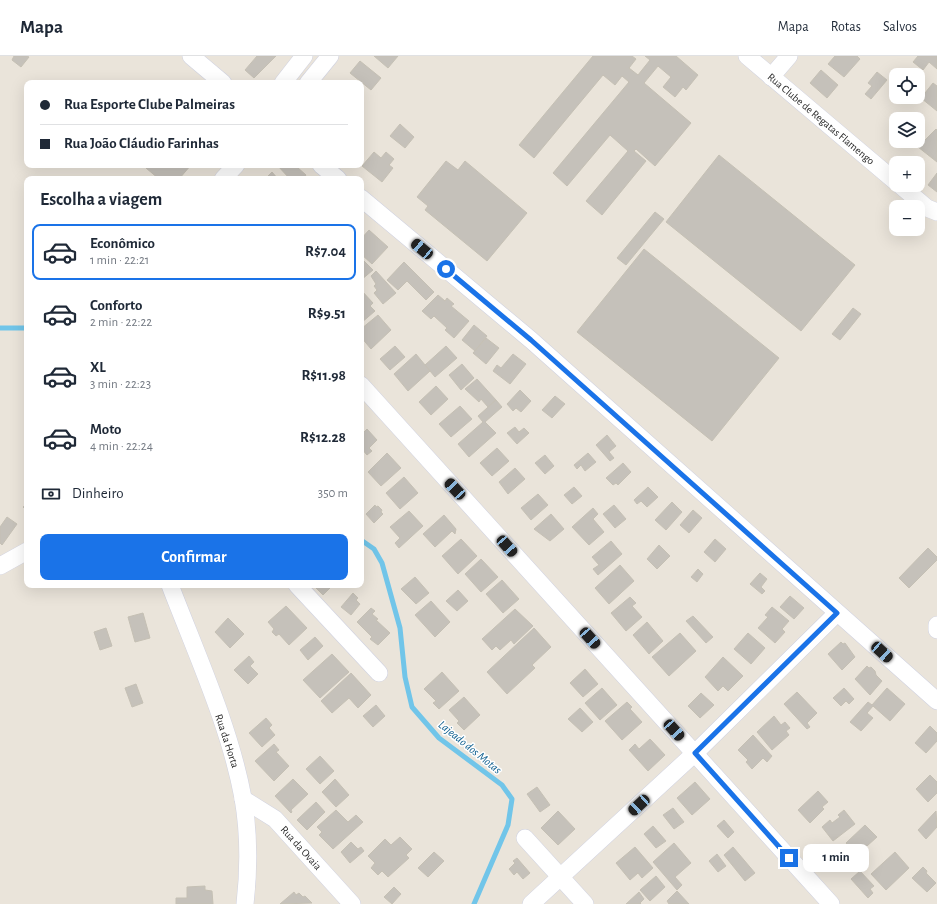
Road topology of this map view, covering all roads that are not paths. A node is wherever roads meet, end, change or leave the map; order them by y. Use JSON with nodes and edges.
{"nodes":[{"id":1,"x":191,"y":56,"type":"edge"},
{"id":2,"x":304,"y":56,"type":"edge"},
{"id":3,"x":330,"y":56,"type":"edge"},
{"id":4,"x":747,"y":56,"type":"edge"},
{"id":5,"x":789,"y":56,"type":"edge"},
{"id":6,"x":771,"y":77,"type":"junction"},
{"id":7,"x":219,"y":80,"type":"edge"},
{"id":8,"x":284,"y":80,"type":"edge"},
{"id":9,"x":310,"y":80,"type":"edge"},
{"id":10,"x":233,"y":168,"type":"edge"},
{"id":11,"x":325,"y":168,"type":"edge"},
{"id":12,"x":226,"y":176,"type":"edge"},
{"id":13,"x":334,"y":176,"type":"edge"},
{"id":14,"x":889,"y":176,"type":"edge"},
{"id":15,"x":908,"y":192,"type":"edge"},
{"id":16,"x":364,"y":201,"type":"edge"},
{"id":17,"x":937,"y":212,"type":"edge"},
{"id":18,"x":364,"y":389,"type":"edge"},
{"id":19,"x":24,"y":553,"type":"edge"},
{"id":20,"x":0,"y":566,"type":"edge"},
{"id":21,"x":171,"y":588,"type":"edge"},
{"id":22,"x":300,"y":588,"type":"edge"},
{"id":23,"x":837,"y":613,"type":"junction"},
{"id":24,"x":937,"y":625,"type":"edge"},
{"id":25,"x":937,"y":630,"type":"edge"},
{"id":26,"x":378,"y":673,"type":"dead end"},
{"id":27,"x":937,"y":701,"type":"edge"},
{"id":28,"x":695,"y":753,"type":"junction"},
{"id":29,"x":243,"y":799,"type":"junction"},
{"id":30,"x":525,"y":838,"type":"dead end"},
{"id":31,"x":561,"y":877,"type":"junction"},
{"id":32,"x":245,"y":904,"type":"edge"},
{"id":33,"x":352,"y":904,"type":"edge"},
{"id":34,"x":531,"y":904,"type":"edge"},
{"id":35,"x":585,"y":904,"type":"edge"},
{"id":36,"x":831,"y":904,"type":"edge"}],
"edges":[{"from":1,"to":7,"type":"street"},
{"from":2,"to":8,"type":"street"},
{"from":3,"to":9,"type":"street"},
{"from":4,"to":6,"type":"street","name":"Rua Clube de Regatas Flamengo"},
{"from":5,"to":6,"type":"street"},
{"from":6,"to":14,"type":"street","name":"Rua Clube de Regatas Flamengo"},
{"from":10,"to":12,"type":"street"},
{"from":11,"to":13,"type":"street"},
{"from":15,"to":17,"type":"street"},
{"from":16,"to":23,"type":"street"},
{"from":18,"to":28,"type":"street"},
{"from":19,"to":20,"type":"street"},
{"from":21,"to":29,"type":"street","name":"Rua da Horta"},
{"from":22,"to":26,"type":"street"},
{"from":23,"to":27,"type":"street"},
{"from":23,"to":28,"type":"street"},
{"from":24,"to":25,"type":"street"},
{"from":28,"to":31,"type":"street"},
{"from":28,"to":36,"type":"street"},
{"from":29,"to":32,"type":"street","name":"Rua da Horta"},
{"from":29,"to":33,"type":"street","name":"Rua da Ovaia"},
{"from":30,"to":31,"type":"street"},
{"from":31,"to":34,"type":"street"},
{"from":31,"to":35,"type":"street"}]}
